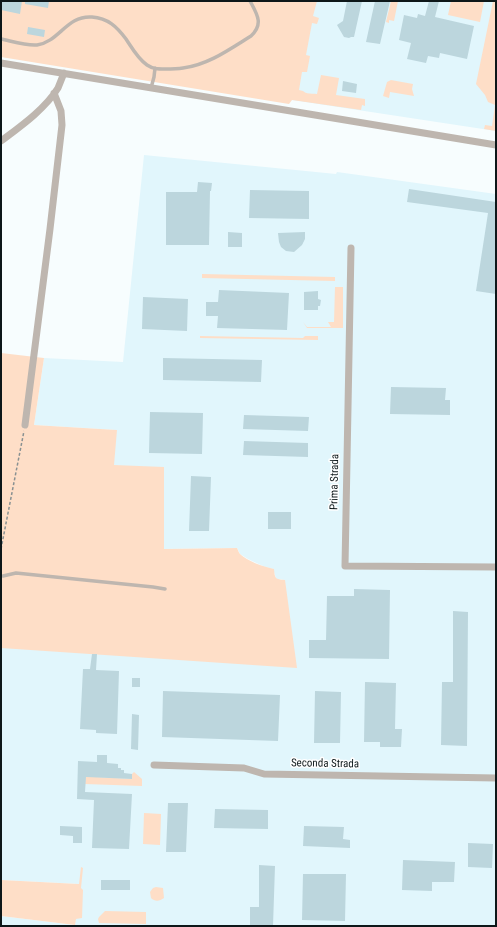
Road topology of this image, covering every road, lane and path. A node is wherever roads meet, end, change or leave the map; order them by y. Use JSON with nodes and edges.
{"nodes":[{"id":1,"x":250,"y":1,"type":"edge"},
{"id":2,"x":1,"y":38,"type":"edge"},
{"id":3,"x":1,"y":63,"type":"edge"},
{"id":4,"x":154,"y":68,"type":"junction"},
{"id":5,"x":64,"y":73,"type":"junction"},
{"id":6,"x":151,"y":88,"type":"junction"},
{"id":7,"x":54,"y":93,"type":"junction"},
{"id":8,"x":1,"y":141,"type":"edge"},
{"id":9,"x":496,"y":145,"type":"edge"},
{"id":10,"x":351,"y":248,"type":"dead end"},
{"id":11,"x":25,"y":425,"type":"joint"},
{"id":12,"x":1,"y":549,"type":"edge"},
{"id":13,"x":496,"y":567,"type":"edge"},
{"id":14,"x":3,"y":576,"type":"dead end"},
{"id":15,"x":165,"y":589,"type":"dead end"},
{"id":16,"x":154,"y":765,"type":"dead end"},
{"id":17,"x":496,"y":778,"type":"edge"}],
"edges":[{"from":1,"to":4,"type":"lane"},
{"from":2,"to":4,"type":"lane"},
{"from":3,"to":5,"type":"street"},
{"from":4,"to":6,"type":"lane"},
{"from":5,"to":6,"type":"street"},
{"from":5,"to":7,"type":"street"},
{"from":6,"to":9,"type":"street"},
{"from":7,"to":8,"type":"street"},
{"from":7,"to":11,"type":"street"},
{"from":10,"to":13,"type":"street","name":"Prima Strada"},
{"from":11,"to":12,"type":"path"},
{"from":14,"to":15,"type":"lane"},
{"from":16,"to":17,"type":"street","name":"Seconda Strada"}]}
